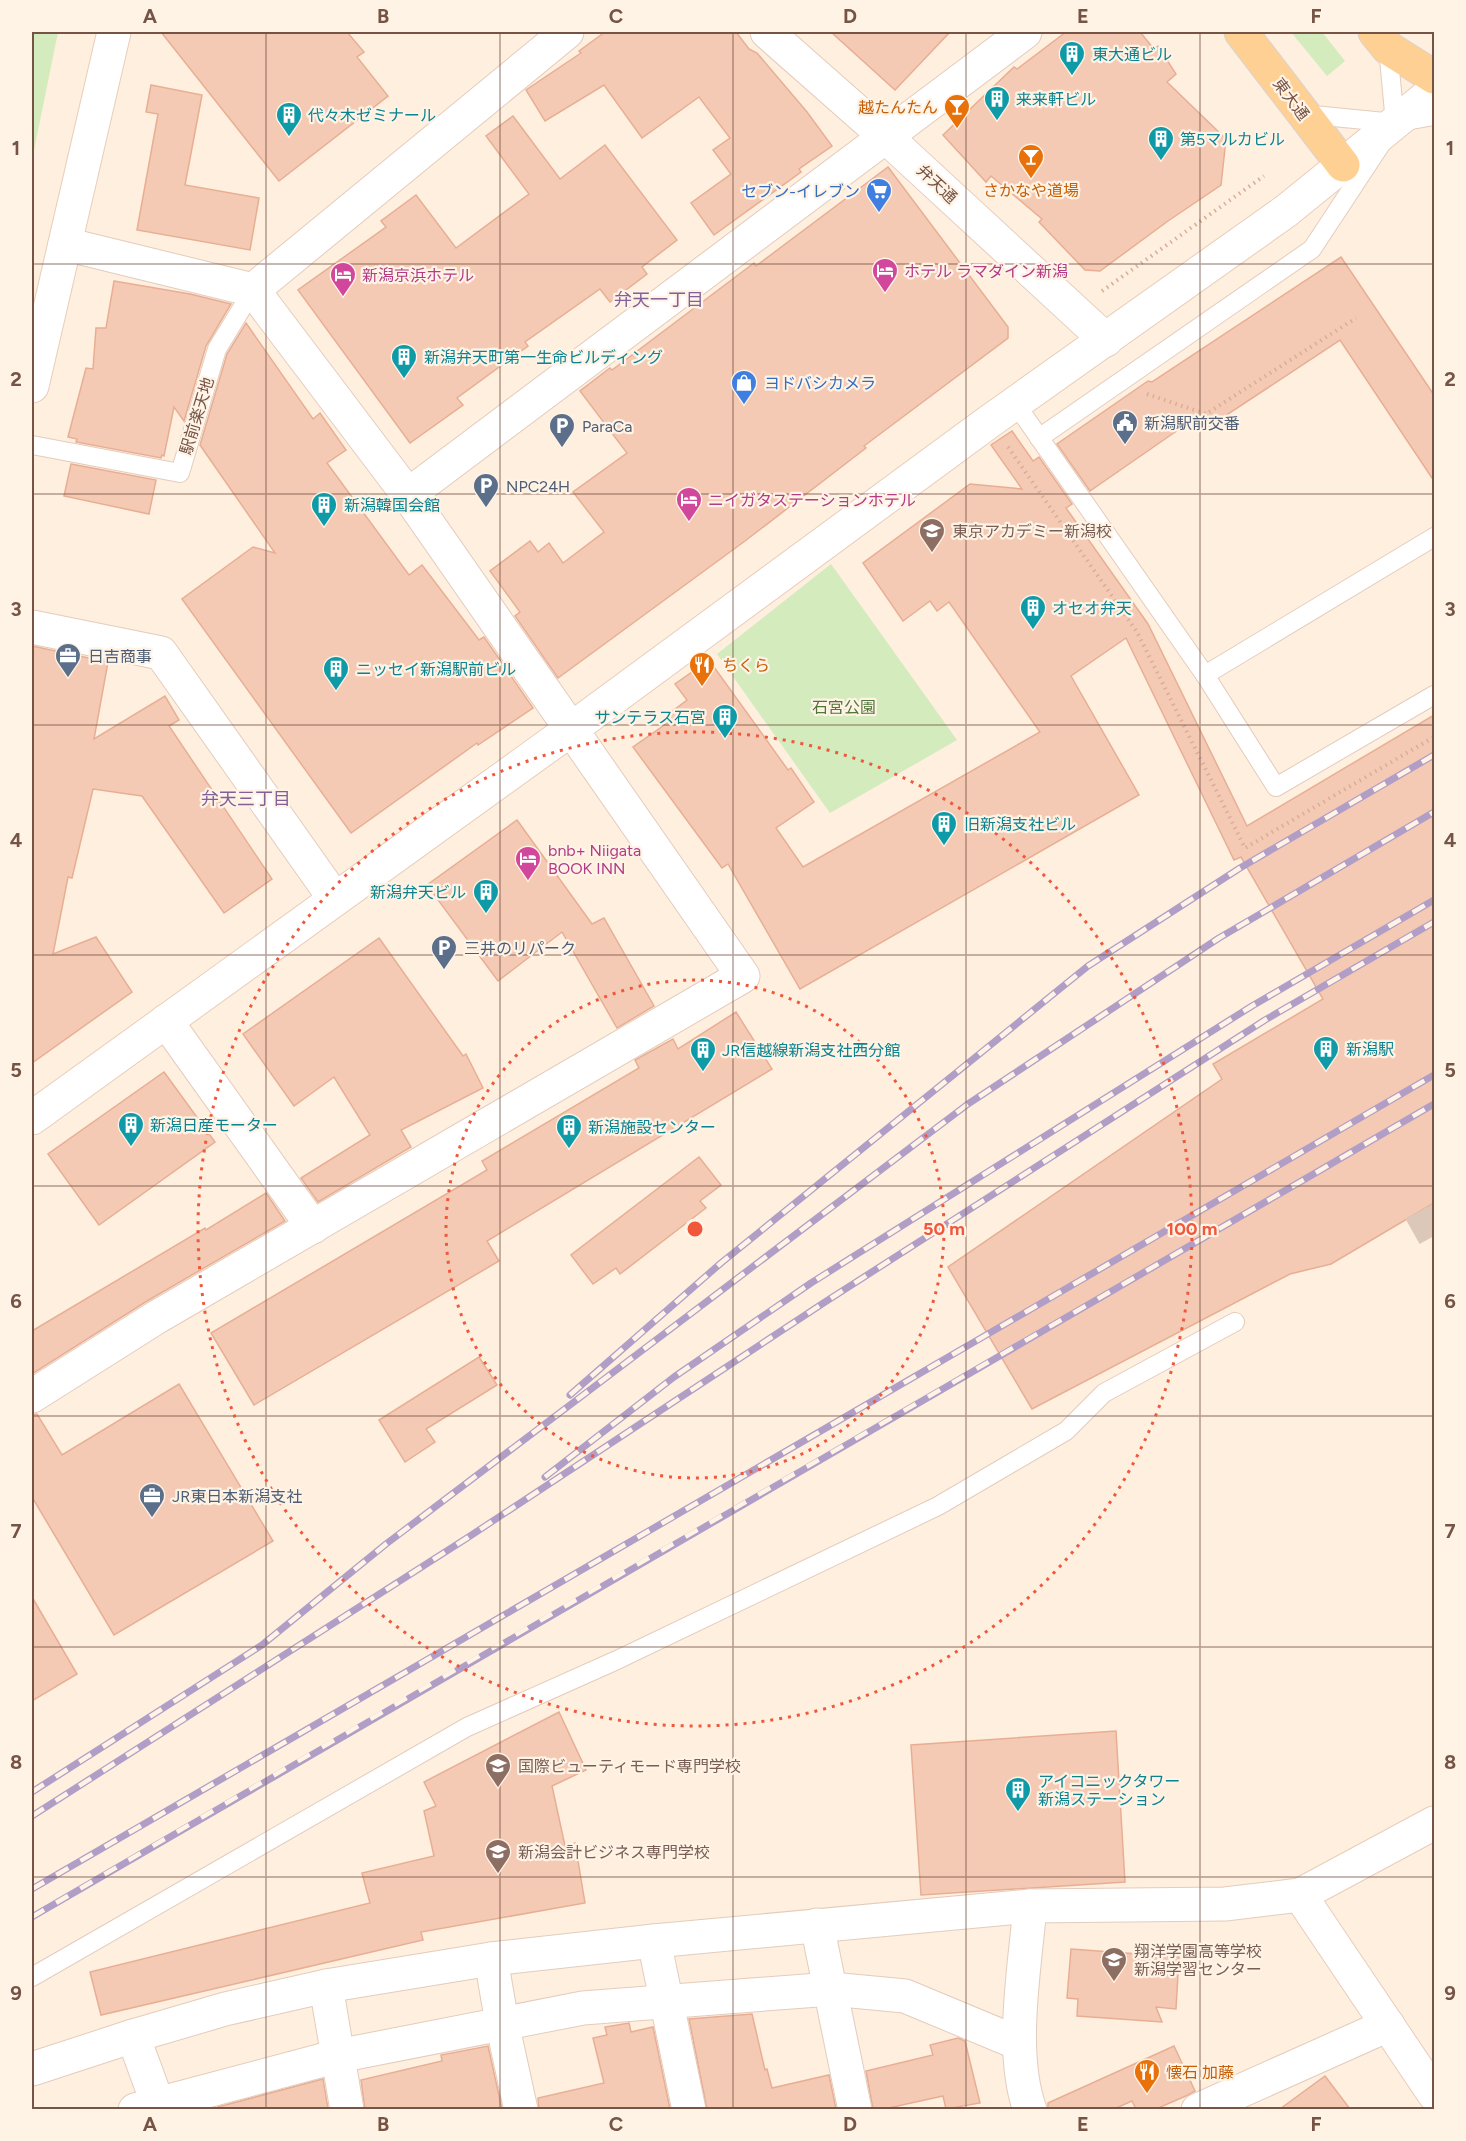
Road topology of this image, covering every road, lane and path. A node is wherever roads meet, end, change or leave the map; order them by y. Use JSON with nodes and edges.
{"nodes":[{"id":1,"x":114,"y":32,"type":"edge"},
{"id":2,"x":567,"y":32,"type":"edge"},
{"id":3,"x":767,"y":32,"type":"edge"},
{"id":4,"x":1025,"y":32,"type":"edge"},
{"id":5,"x":1241,"y":32,"type":"edge"},
{"id":6,"x":1381,"y":40,"type":"edge"},
{"id":7,"x":1434,"y":77,"type":"edge"},
{"id":8,"x":1434,"y":91,"type":"edge"},
{"id":9,"x":1303,"y":114,"type":"junction"},
{"id":10,"x":1434,"y":116,"type":"edge"},
{"id":11,"x":1395,"y":123,"type":"junction"},
{"id":12,"x":886,"y":136,"type":"junction"},
{"id":13,"x":1343,"y":165,"type":"junction"},
{"id":14,"x":1264,"y":176,"type":"dead end"},
{"id":15,"x":65,"y":244,"type":"junction"},
{"id":16,"x":253,"y":290,"type":"junction"},
{"id":17,"x":1096,"y":295,"type":"dead end"},
{"id":18,"x":1356,"y":318,"type":"dead end"},
{"id":19,"x":1106,"y":340,"type":"junction"},
{"id":20,"x":32,"y":386,"type":"edge"},
{"id":21,"x":1145,"y":393,"type":"dead end"},
{"id":22,"x":1015,"y":403,"type":"junction"},
{"id":23,"x":1039,"y":438,"type":"junction"},
{"id":24,"x":1002,"y":439,"type":"dead end"},
{"id":25,"x":32,"y":445,"type":"edge"},
{"id":26,"x":408,"y":495,"type":"junction"},
{"id":27,"x":1434,"y":537,"type":"edge"},
{"id":28,"x":32,"y":627,"type":"edge"},
{"id":29,"x":1205,"y":675,"type":"junction"},
{"id":30,"x":1434,"y":695,"type":"edge"},
{"id":31,"x":570,"y":730,"type":"junction"},
{"id":32,"x":1434,"y":737,"type":"edge"},
{"id":33,"x":335,"y":899,"type":"junction"},
{"id":34,"x":166,"y":1021,"type":"junction"},
{"id":35,"x":32,"y":1118,"type":"edge"},
{"id":36,"x":313,"y":1227,"type":"junction"},
{"id":37,"x":1235,"y":1322,"type":"dead end"},
{"id":38,"x":32,"y":1396,"type":"edge"},
{"id":39,"x":1434,"y":1823,"type":"edge"},
{"id":40,"x":1300,"y":1894,"type":"junction"},
{"id":41,"x":1030,"y":1906,"type":"junction"},
{"id":42,"x":817,"y":1925,"type":"junction"},
{"id":43,"x":654,"y":1941,"type":"junction"},
{"id":44,"x":491,"y":1959,"type":"junction"},
{"id":45,"x":32,"y":1977,"type":"edge"},
{"id":46,"x":326,"y":1986,"type":"junction"},
{"id":47,"x":831,"y":1989,"type":"junction"},
{"id":48,"x":667,"y":2002,"type":"junction"},
{"id":49,"x":502,"y":2023,"type":"junction"},
{"id":50,"x":1388,"y":2025,"type":"junction"},
{"id":51,"x":133,"y":2036,"type":"junction"},
{"id":52,"x":1018,"y":2043,"type":"junction"},
{"id":53,"x":338,"y":2056,"type":"junction"},
{"id":54,"x":32,"y":2069,"type":"edge"},
{"id":55,"x":1434,"y":2094,"type":"edge"},
{"id":56,"x":1023,"y":2105,"type":"edge"},
{"id":57,"x":151,"y":2107,"type":"edge"},
{"id":58,"x":347,"y":2109,"type":"edge"},
{"id":59,"x":521,"y":2109,"type":"edge"},
{"id":60,"x":689,"y":2109,"type":"edge"},
{"id":61,"x":855,"y":2109,"type":"edge"},
{"id":62,"x":1198,"y":2109,"type":"edge"}],
"edges":[{"from":1,"to":15,"type":"street"},
{"from":2,"to":16,"type":"street"},
{"from":3,"to":12,"type":"street","name":"弁天通"},
{"from":4,"to":12,"type":"street"},
{"from":5,"to":9,"type":"main road","name":"東大通"},
{"from":6,"to":7,"type":"main road"},
{"from":6,"to":11,"type":"lane"},
{"from":8,"to":11,"type":"street"},
{"from":9,"to":11,"type":"lane"},
{"from":9,"to":13,"type":"main road","name":"東大通"},
{"from":10,"to":11,"type":"lane"},
{"from":11,"to":13,"type":"street"},
{"from":11,"to":23,"type":"lane"},
{"from":12,"to":19,"type":"street","name":"弁天通"},
{"from":12,"to":26,"type":"street"},
{"from":13,"to":19,"type":"street"},
{"from":14,"to":17,"type":"path"},
{"from":15,"to":16,"type":"street"},
{"from":15,"to":20,"type":"street"},
{"from":16,"to":25,"type":"lane","name":"駅前楽天地"},
{"from":16,"to":26,"type":"street"},
{"from":18,"to":21,"type":"path"},
{"from":19,"to":22,"type":"street"},
{"from":22,"to":23,"type":"lane"},
{"from":22,"to":31,"type":"street"},
{"from":23,"to":29,"type":"lane"},
{"from":24,"to":32,"type":"path"},
{"from":26,"to":31,"type":"street"},
{"from":27,"to":29,"type":"lane"},
{"from":28,"to":33,"type":"street"},
{"from":29,"to":30,"type":"lane"},
{"from":31,"to":33,"type":"street"},
{"from":31,"to":36,"type":"street"},
{"from":33,"to":34,"type":"street"},
{"from":34,"to":35,"type":"street"},
{"from":34,"to":36,"type":"street"},
{"from":36,"to":38,"type":"street"},
{"from":37,"to":45,"type":"lane"},
{"from":39,"to":40,"type":"street"},
{"from":40,"to":41,"type":"street"},
{"from":40,"to":50,"type":"street"},
{"from":41,"to":42,"type":"street"},
{"from":41,"to":52,"type":"street"},
{"from":42,"to":43,"type":"street"},
{"from":42,"to":47,"type":"street"},
{"from":43,"to":44,"type":"street"},
{"from":43,"to":48,"type":"street"},
{"from":44,"to":46,"type":"street"},
{"from":44,"to":49,"type":"street"},
{"from":46,"to":51,"type":"street"},
{"from":46,"to":53,"type":"street"},
{"from":47,"to":48,"type":"street"},
{"from":47,"to":52,"type":"street"},
{"from":47,"to":61,"type":"street"},
{"from":48,"to":49,"type":"street"},
{"from":48,"to":60,"type":"street"},
{"from":49,"to":53,"type":"street"},
{"from":49,"to":59,"type":"street"},
{"from":50,"to":55,"type":"street"},
{"from":50,"to":62,"type":"street"},
{"from":51,"to":54,"type":"street"},
{"from":51,"to":57,"type":"street"},
{"from":52,"to":56,"type":"street"},
{"from":53,"to":57,"type":"street"},
{"from":53,"to":58,"type":"street"}]}
